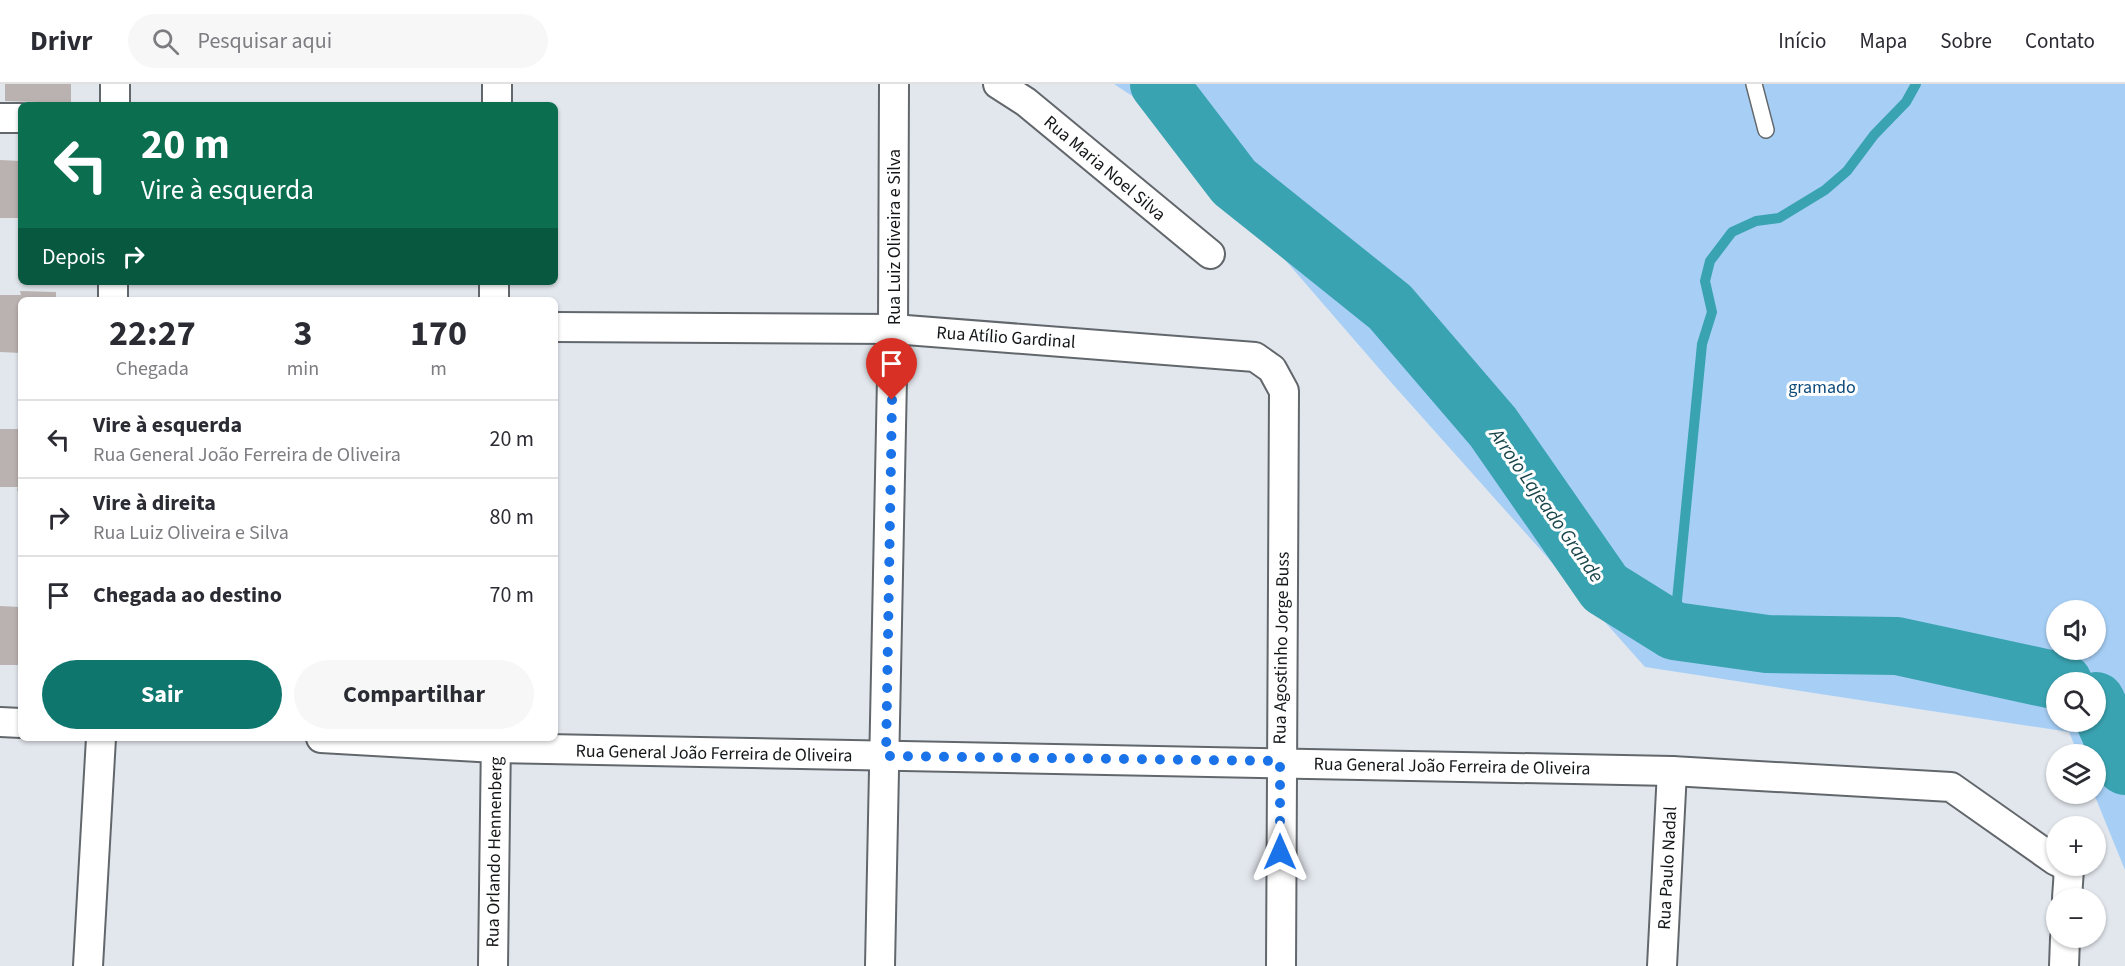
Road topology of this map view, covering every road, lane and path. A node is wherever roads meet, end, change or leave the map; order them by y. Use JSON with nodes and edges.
{"nodes":[{"id":1,"x":115,"y":84,"type":"edge"},
{"id":2,"x":497,"y":84,"type":"edge"},
{"id":3,"x":894,"y":84,"type":"edge"},
{"id":4,"x":998,"y":84,"type":"edge"},
{"id":5,"x":1754,"y":84,"type":"edge"},
{"id":6,"x":114,"y":102,"type":"edge"},
{"id":7,"x":497,"y":102,"type":"edge"},
{"id":8,"x":0,"y":118,"type":"edge"},
{"id":9,"x":18,"y":118,"type":"edge"},
{"id":10,"x":1766,"y":130,"type":"dead end"},
{"id":11,"x":1210,"y":254,"type":"dead end"},
{"id":12,"x":558,"y":327,"type":"edge"},
{"id":13,"x":893,"y":329,"type":"junction"},
{"id":14,"x":1272,"y":369,"type":"joint"},
{"id":15,"x":0,"y":722,"type":"edge"},
{"id":16,"x":18,"y":723,"type":"edge"},
{"id":17,"x":101,"y":741,"type":"edge"},
{"id":18,"x":426,"y":741,"type":"edge"},
{"id":19,"x":496,"y":743,"type":"edge"},
{"id":20,"x":886,"y":756,"type":"junction"},
{"id":21,"x":1280,"y":761,"type":"junction"},
{"id":22,"x":1672,"y":771,"type":"junction"},
{"id":23,"x":2046,"y":853,"type":"edge"},
{"id":24,"x":2065,"y":948,"type":"edge"},
{"id":25,"x":88,"y":966,"type":"edge"},
{"id":26,"x":493,"y":966,"type":"edge"},
{"id":27,"x":880,"y":966,"type":"edge"},
{"id":28,"x":1281,"y":966,"type":"edge"},
{"id":29,"x":1662,"y":966,"type":"edge"},
{"id":30,"x":2064,"y":966,"type":"edge"}],
"edges":[{"from":1,"to":6,"type":"street"},
{"from":2,"to":7,"type":"street"},
{"from":3,"to":13,"type":"street","name":"Rua Luiz Oliveira e Silva"},
{"from":4,"to":11,"type":"street","name":"Rua Maria Noel Silva"},
{"from":5,"to":10,"type":"lane"},
{"from":8,"to":9,"type":"street"},
{"from":12,"to":13,"type":"street","name":"Rua Atílio Gardinal"},
{"from":13,"to":14,"type":"street","name":"Rua Atílio Gardinal"},
{"from":13,"to":20,"type":"street","name":"Rua Luiz Oliveira e Silva"},
{"from":14,"to":21,"type":"street","name":"Rua Agostinho Jorge Buss"},
{"from":15,"to":16,"type":"street"},
{"from":17,"to":25,"type":"street"},
{"from":18,"to":19,"type":"street","name":"Rua General João Ferreira de Oliveira"},
{"from":19,"to":20,"type":"street","name":"Rua General João Ferreira de Oliveira"},
{"from":19,"to":26,"type":"street","name":"Rua Orlando Hennenberg"},
{"from":20,"to":21,"type":"street","name":"Rua General João Ferreira de Oliveira"},
{"from":20,"to":27,"type":"street","name":"Rua Luiz Oliveira e Silva"},
{"from":21,"to":22,"type":"street","name":"Rua General João Ferreira de Oliveira"},
{"from":21,"to":28,"type":"street","name":"Rua Agostinho Jorge Buss"},
{"from":22,"to":23,"type":"street","name":"Rua General João Ferreira de Oliveira"},
{"from":22,"to":29,"type":"street","name":"Rua Paulo Nadal"},
{"from":24,"to":30,"type":"street"}]}
